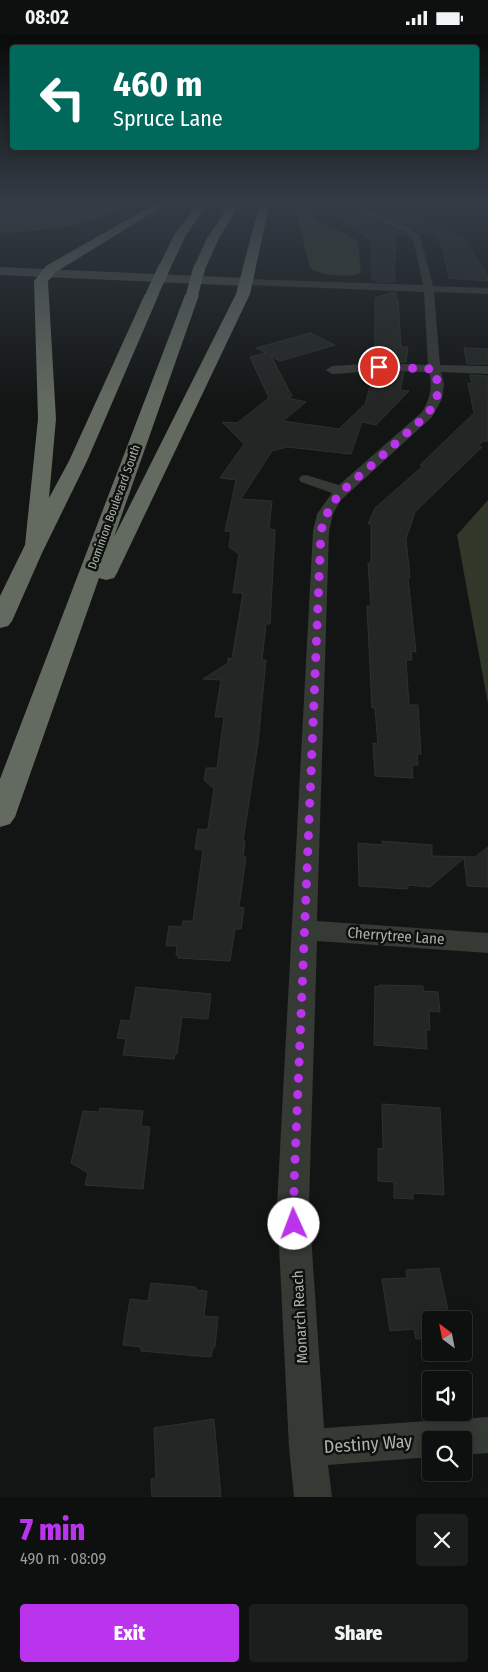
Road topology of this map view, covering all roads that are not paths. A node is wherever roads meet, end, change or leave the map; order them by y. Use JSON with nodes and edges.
{"nodes":[{"id":1,"x":55,"y":270,"type":"edge"},
{"id":2,"x":163,"y":270,"type":"edge"},
{"id":3,"x":200,"y":270,"type":"edge"},
{"id":4,"x":249,"y":270,"type":"edge"},
{"id":5,"x":424,"y":270,"type":"edge"},
{"id":6,"x":0,"y":271,"type":"edge"},
{"id":7,"x":44,"y":277,"type":"junction"},
{"id":8,"x":0,"y":278,"type":"edge"},
{"id":9,"x":246,"y":285,"type":"junction"},
{"id":10,"x":429,"y":290,"type":"junction"},
{"id":11,"x":488,"y":291,"type":"edge"},
{"id":12,"x":434,"y":369,"type":"junction"},
{"id":13,"x":332,"y":370,"type":"dead end"},
{"id":14,"x":488,"y":370,"type":"edge"},
{"id":15,"x":306,"y":479,"type":"dead end"},
{"id":16,"x":342,"y":491,"type":"junction"},
{"id":17,"x":33,"y":549,"type":"junction"},
{"id":18,"x":0,"y":621,"type":"edge"},
{"id":19,"x":42,"y":702,"type":"junction"},
{"id":20,"x":0,"y":817,"type":"edge"},
{"id":21,"x":305,"y":929,"type":"junction"},
{"id":22,"x":488,"y":943,"type":"edge"},
{"id":23,"x":488,"y":1435,"type":"edge"},
{"id":24,"x":307,"y":1448,"type":"junction"},
{"id":25,"x":314,"y":1497,"type":"edge"}],
"edges":[{"from":1,"to":7,"type":"highway"},
{"from":2,"to":17,"type":"highway","bridge":true},
{"from":3,"to":19,"type":"highway","name":"Dominion Boulevard South","bridge":true},
{"from":4,"to":9,"type":"highway"},
{"from":5,"to":10,"type":"street","name":"Monarch Reach"},
{"from":6,"to":7,"type":"main road"},
{"from":7,"to":8,"type":"main road"},
{"from":7,"to":9,"type":"main road"},
{"from":7,"to":17,"type":"highway"},
{"from":9,"to":10,"type":"street"},
{"from":9,"to":19,"type":"highway"},
{"from":10,"to":11,"type":"street"},
{"from":10,"to":12,"type":"street","name":"Monarch Reach"},
{"from":12,"to":13,"type":"street"},
{"from":12,"to":14,"type":"street"},
{"from":12,"to":16,"type":"street","name":"Monarch Reach"},
{"from":15,"to":16,"type":"street"},
{"from":16,"to":21,"type":"street","name":"Monarch Reach"},
{"from":17,"to":18,"type":"highway"},
{"from":19,"to":20,"type":"highway","name":"Dominion Boulevard South"},
{"from":21,"to":22,"type":"street","name":"Cherrytree Lane"},
{"from":21,"to":24,"type":"street","name":"Monarch Reach"},
{"from":23,"to":24,"type":"street","name":"Destiny Way"},
{"from":24,"to":25,"type":"street","name":"Monarch Reach"}]}
